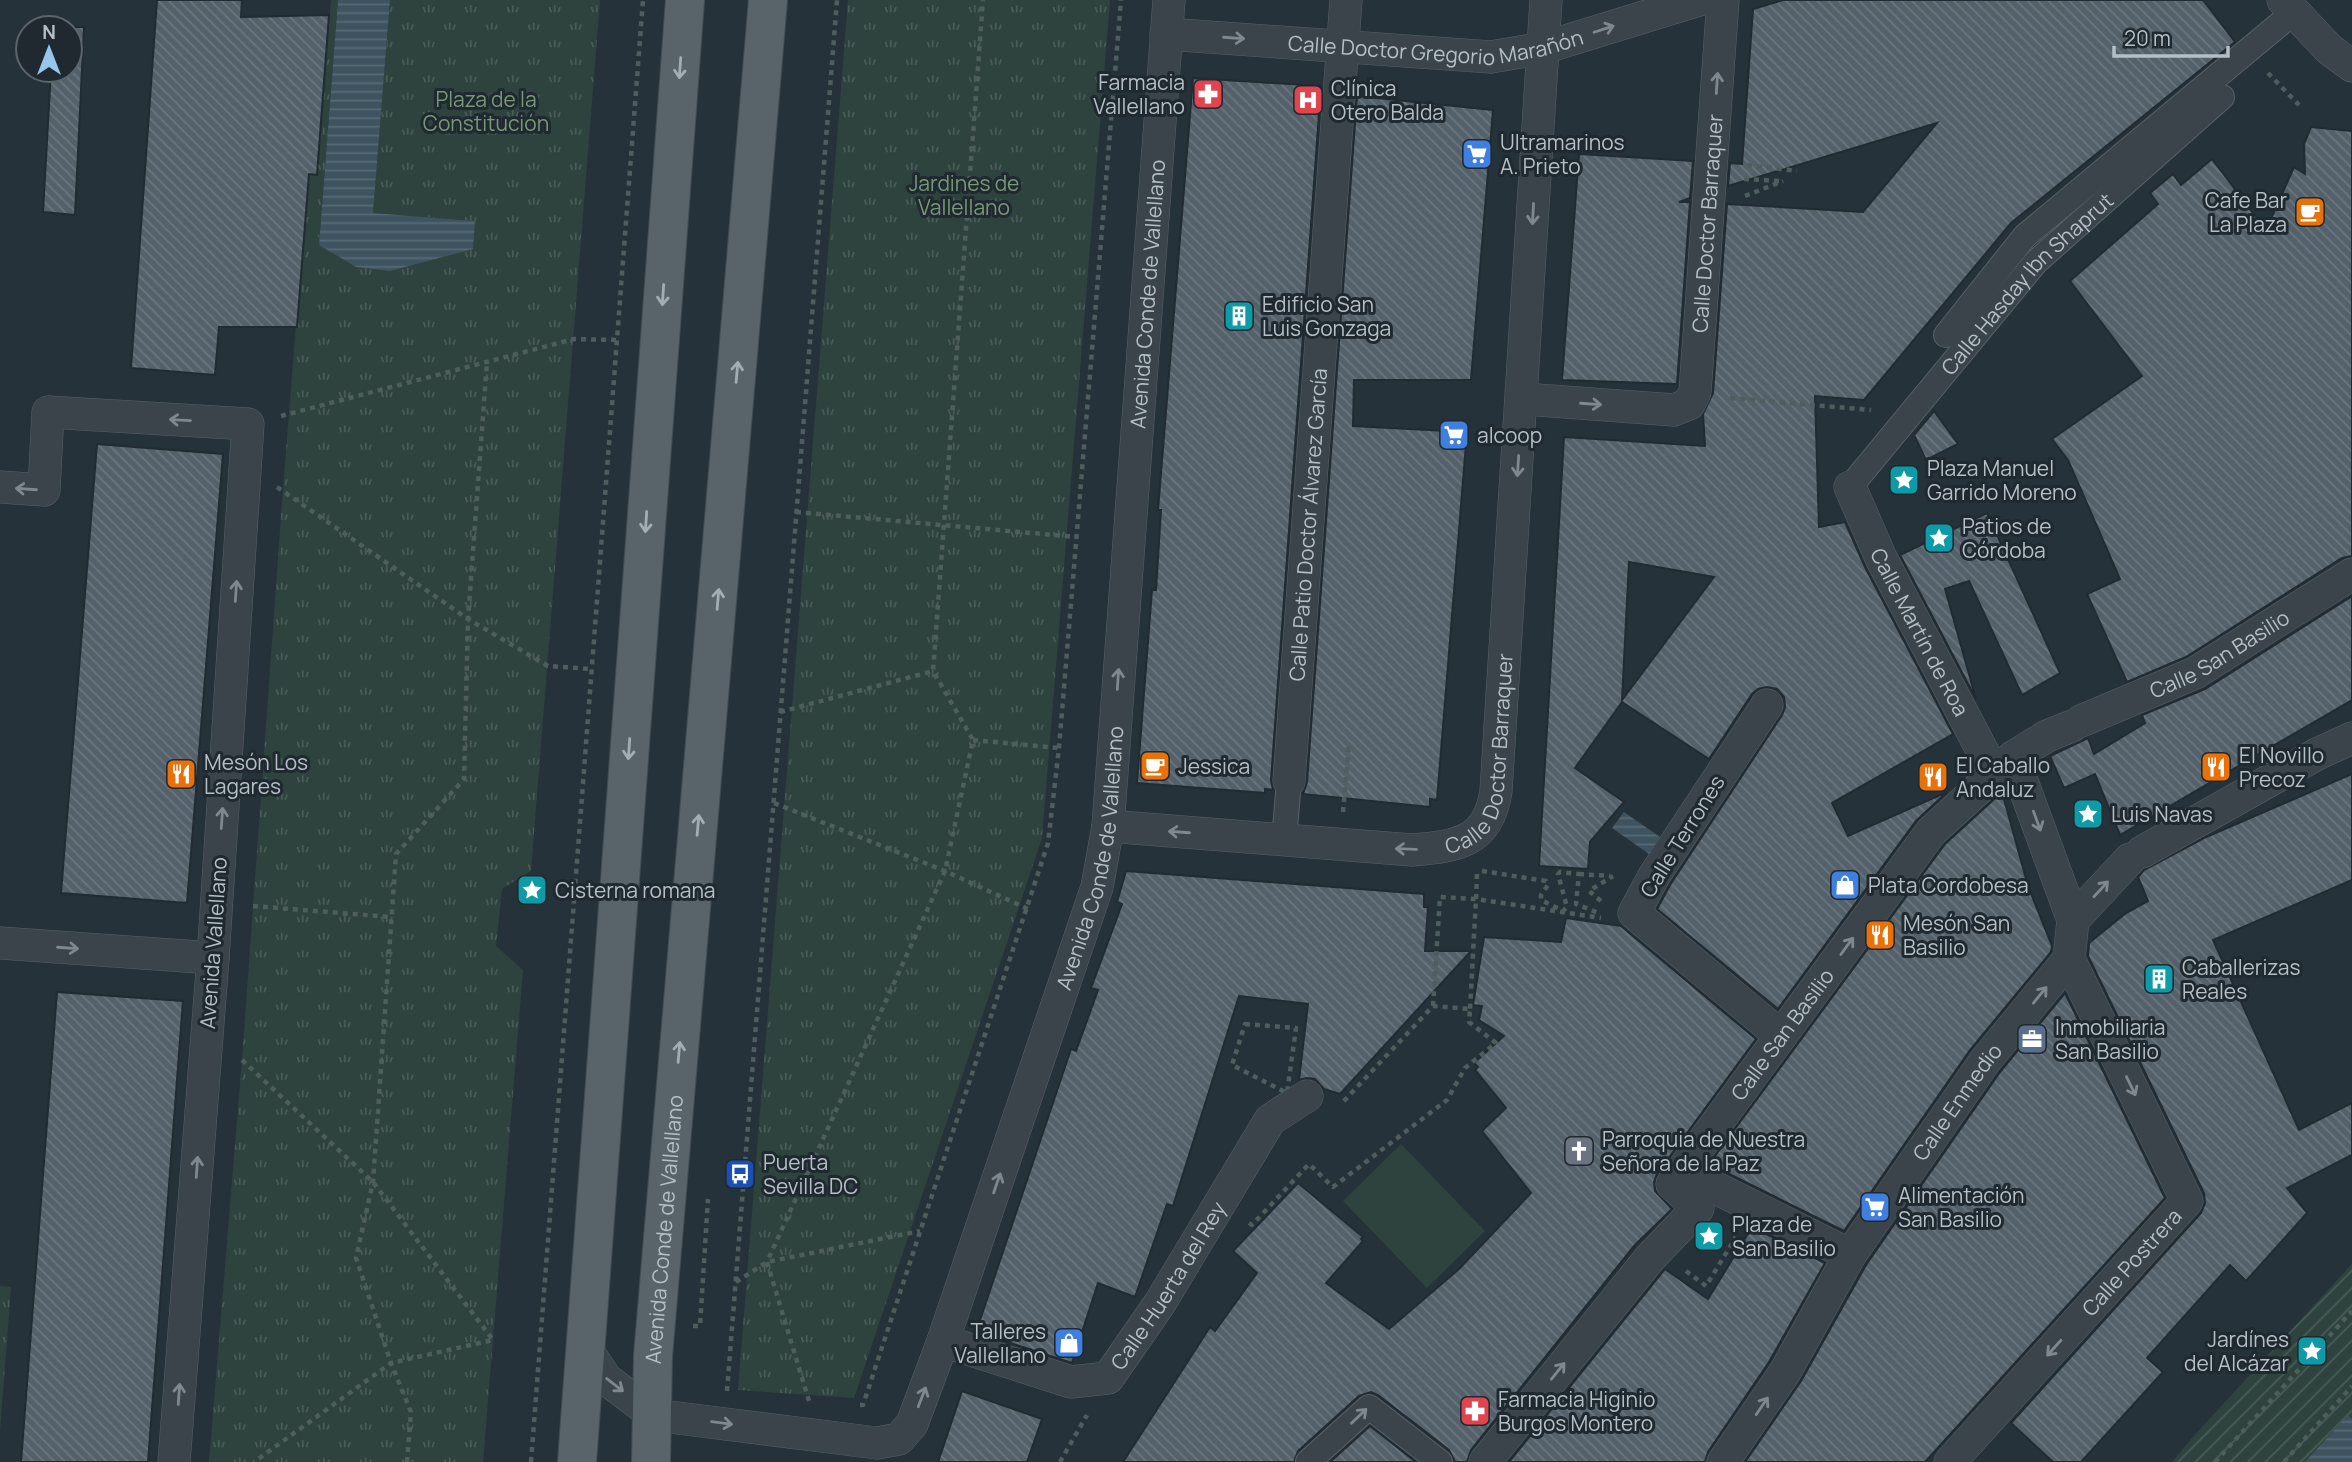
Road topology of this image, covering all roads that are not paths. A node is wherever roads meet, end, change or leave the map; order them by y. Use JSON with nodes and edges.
{"nodes":[{"id":1,"x":685,"y":0,"type":"edge"},
{"id":2,"x":768,"y":0,"type":"edge"},
{"id":3,"x":1169,"y":0,"type":"edge"},
{"id":4,"x":1346,"y":0,"type":"edge"},
{"id":5,"x":1546,"y":0,"type":"edge"},
{"id":6,"x":1699,"y":0,"type":"edge"},
{"id":7,"x":1723,"y":0,"type":"edge"},
{"id":8,"x":2288,"y":6,"type":"edge"},
{"id":9,"x":1166,"y":34,"type":"junction"},
{"id":10,"x":1342,"y":45,"type":"junction"},
{"id":11,"x":1543,"y":48,"type":"junction"},
{"id":12,"x":2349,"y":61,"type":"edge"},
{"id":13,"x":2221,"y":97,"type":"dead end"},
{"id":14,"x":1946,"y":335,"type":"dead end"},
{"id":15,"x":1522,"y":399,"type":"junction"},
{"id":16,"x":0,"y":487,"type":"edge"},
{"id":17,"x":1850,"y":487,"type":"joint"},
{"id":18,"x":2352,"y":573,"type":"edge"},
{"id":19,"x":1767,"y":705,"type":"dead end"},
{"id":20,"x":2352,"y":738,"type":"edge"},
{"id":21,"x":2004,"y":765,"type":"junction"},
{"id":22,"x":1289,"y":781,"type":"joint"},
{"id":23,"x":1108,"y":826,"type":"junction"},
{"id":24,"x":1284,"y":840,"type":"junction"},
{"id":25,"x":2073,"y":920,"type":"junction"},
{"id":26,"x":0,"y":943,"type":"edge"},
{"id":27,"x":213,"y":958,"type":"junction"},
{"id":28,"x":2069,"y":959,"type":"junction"},
{"id":29,"x":1781,"y":1036,"type":"junction"},
{"id":30,"x":1297,"y":1094,"type":"road end"},
{"id":31,"x":1682,"y":1171,"type":"junction"},
{"id":32,"x":1850,"y":1255,"type":"junction"},
{"id":33,"x":943,"y":1341,"type":"junction"},
{"id":34,"x":584,"y":1346,"type":"junction"},
{"id":35,"x":654,"y":1415,"type":"junction"},
{"id":36,"x":174,"y":1462,"type":"edge"},
{"id":37,"x":578,"y":1462,"type":"edge"},
{"id":38,"x":651,"y":1462,"type":"edge"},
{"id":39,"x":1308,"y":1462,"type":"edge"},
{"id":40,"x":1440,"y":1462,"type":"edge"},
{"id":41,"x":1485,"y":1462,"type":"edge"},
{"id":42,"x":1723,"y":1462,"type":"edge"},
{"id":43,"x":1950,"y":1462,"type":"edge"}],
"edges":[{"from":1,"to":34,"type":"main road","one_way":true},
{"from":35,"to":2,"type":"main road","name":"Avenida Conde de Vallellano","one_way":true},
{"from":3,"to":9,"type":"street","name":"Avenida Conde de Vallellano"},
{"from":4,"to":10,"type":"street","name":"Calle Patio Doctor Álvarez García"},
{"from":5,"to":11,"type":"street","name":"Calle Doctor Barraquer"},
{"from":11,"to":6,"type":"street","name":"Calle Doctor Gregorio Marañón","one_way":true},
{"from":15,"to":7,"type":"street","name":"Calle Doctor Barraquer","one_way":true},
{"from":8,"to":12,"type":"street"},
{"from":8,"to":14,"type":"street","name":"Calle Hasday Ibn Shaprut"},
{"from":9,"to":10,"type":"street","name":"Calle Doctor Gregorio Marañón","one_way":true},
{"from":23,"to":9,"type":"street","name":"Avenida Conde de Vallellano","one_way":true},
{"from":10,"to":11,"type":"street","name":"Calle Doctor Gregorio Marañón"},
{"from":10,"to":22,"type":"street","name":"Calle Patio Doctor Álvarez García"},
{"from":11,"to":15,"type":"street","name":"Calle Doctor Barraquer","one_way":true},
{"from":13,"to":17,"type":"street","name":"Calle Hasday Ibn Shaprut"},
{"from":15,"to":24,"type":"street","name":"Calle Doctor Barraquer","one_way":true},
{"from":27,"to":16,"type":"street","name":"Avenida Vallellano","one_way":true},
{"from":17,"to":21,"type":"street","name":"Calle Martín de Roa"},
{"from":18,"to":21,"type":"street","name":"Calle San Basilio"},
{"from":19,"to":29,"type":"street","name":"Calle Terrones"},
{"from":25,"to":20,"type":"street","one_way":true},
{"from":21,"to":25,"type":"street","name":"Calle Martín de Roa","one_way":true},
{"from":29,"to":21,"type":"street","name":"Calle San Basilio","one_way":true},
{"from":22,"to":24,"type":"street","name":"Calle Patio Doctor Álvarez García"},
{"from":24,"to":23,"type":"street","name":"Calle Doctor Barraquer","one_way":true},
{"from":33,"to":23,"type":"street","name":"Avenida Conde de Vallellano","one_way":true},
{"from":25,"to":28,"type":"street"},
{"from":26,"to":27,"type":"street","one_way":true},
{"from":36,"to":27,"type":"street","name":"Avenida Vallellano","one_way":true},
{"from":32,"to":28,"type":"street","name":"Calle Enmedio","one_way":true},
{"from":28,"to":43,"type":"street","name":"Calle Postrera","one_way":true},
{"from":29,"to":31,"type":"street","name":"Calle San Basilio"},
{"from":30,"to":33,"type":"street","name":"Calle Huerta del Rey"},
{"from":31,"to":32,"type":"street"},
{"from":41,"to":31,"type":"street","one_way":true},
{"from":42,"to":32,"type":"street","name":"Calle Enmedio","one_way":true},
{"from":35,"to":33,"type":"street","name":"Avenida Conde de Vallellano","one_way":true},
{"from":34,"to":35,"type":"street","name":"Avenida Conde de Vallellano","one_way":true},
{"from":34,"to":37,"type":"main road"},
{"from":35,"to":38,"type":"main road","name":"Avenida Conde de Vallellano"},
{"from":39,"to":40,"type":"street","one_way":true}]}
